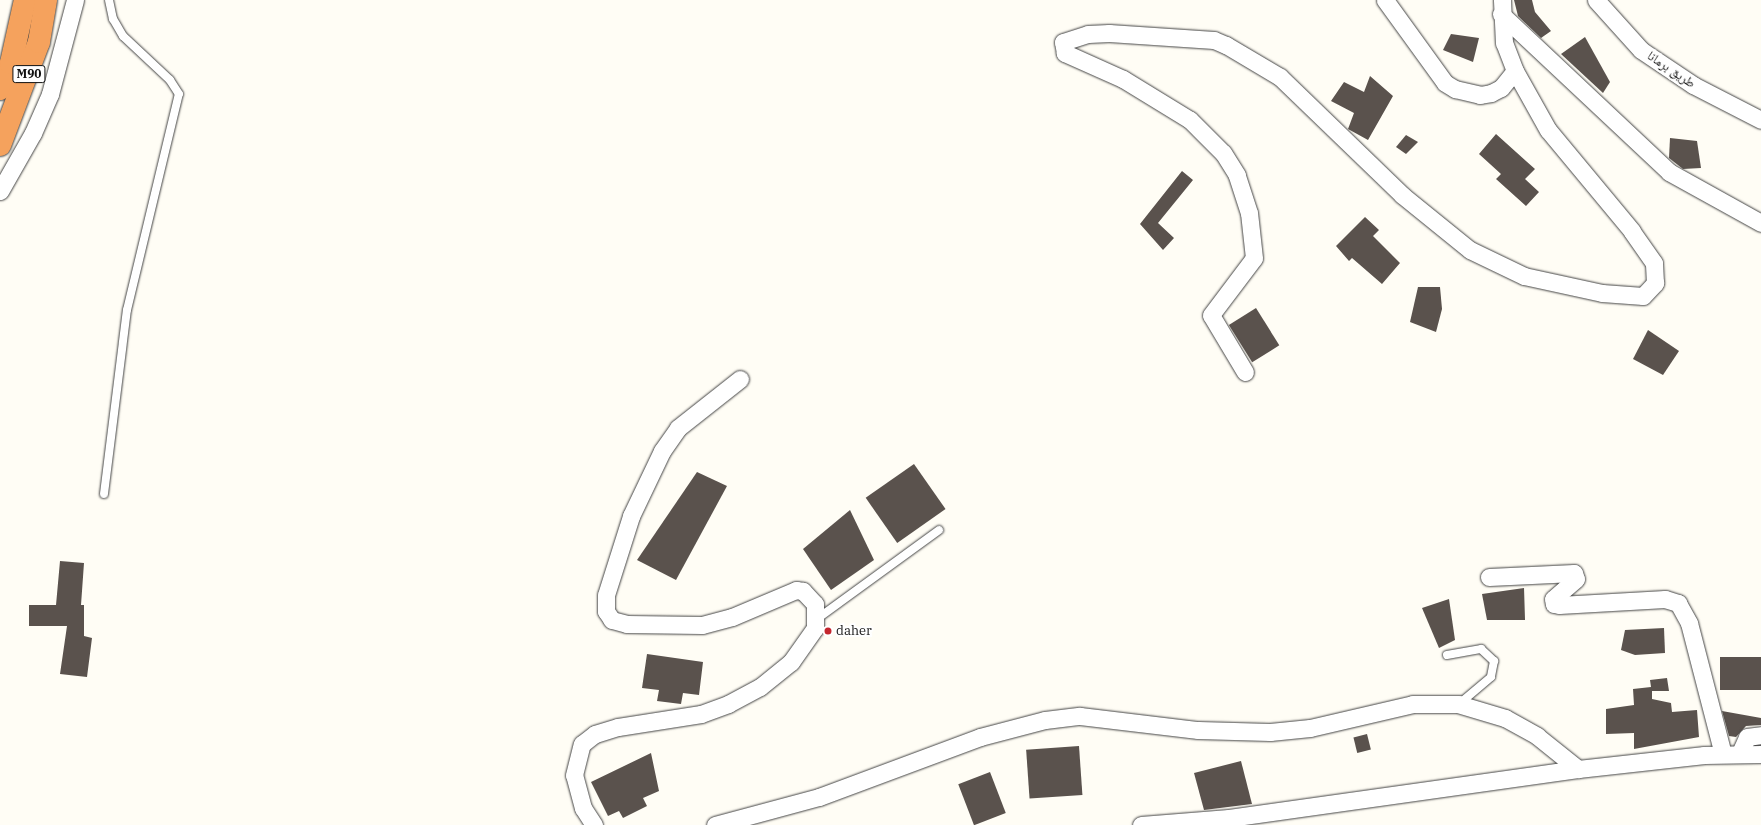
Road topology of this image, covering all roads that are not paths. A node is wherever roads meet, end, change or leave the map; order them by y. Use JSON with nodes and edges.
{"nodes":[{"id":1,"x":25,"y":0,"type":"edge"},
{"id":2,"x":46,"y":0,"type":"edge"},
{"id":3,"x":75,"y":0,"type":"edge"},
{"id":4,"x":109,"y":0,"type":"edge"},
{"id":5,"x":1385,"y":0,"type":"edge"},
{"id":6,"x":1596,"y":0,"type":"edge"},
{"id":7,"x":1502,"y":7,"type":"edge"},
{"id":8,"x":1516,"y":71,"type":"junction"},
{"id":9,"x":0,"y":89,"type":"edge"},
{"id":10,"x":1761,"y":120,"type":"edge"},
{"id":11,"x":0,"y":145,"type":"edge"},
{"id":12,"x":0,"y":190,"type":"edge"},
{"id":13,"x":1761,"y":224,"type":"edge"},
{"id":14,"x":1245,"y":372,"type":"dead end"},
{"id":15,"x":740,"y":379,"type":"dead end"},
{"id":16,"x":104,"y":494,"type":"dead end"},
{"id":17,"x":939,"y":530,"type":"dead end"},
{"id":18,"x":1489,"y":577,"type":"dead end"},
{"id":19,"x":817,"y":619,"type":"junction"},
{"id":20,"x":1447,"y":655,"type":"dead end"},
{"id":21,"x":1458,"y":704,"type":"junction"},
{"id":22,"x":1761,"y":734,"type":"edge"},
{"id":23,"x":1740,"y":753,"type":"junction"},
{"id":24,"x":1723,"y":754,"type":"junction"},
{"id":25,"x":1761,"y":754,"type":"edge"},
{"id":26,"x":1578,"y":768,"type":"junction"},
{"id":27,"x":594,"y":825,"type":"edge"},
{"id":28,"x":715,"y":825,"type":"edge"},
{"id":29,"x":1141,"y":825,"type":"edge"}],
"edges":[{"from":1,"to":9,"type":"highway","number":"M90"},
{"from":2,"to":11,"type":"highway","number":"M90"},
{"from":3,"to":12,"type":"street"},
{"from":4,"to":16,"type":"lane"},
{"from":5,"to":8,"type":"street"},
{"from":6,"to":10,"type":"street","name":"طريق برمانا"},
{"from":7,"to":8,"type":"street"},
{"from":7,"to":13,"type":"street"},
{"from":8,"to":14,"type":"street"},
{"from":15,"to":19,"type":"street"},
{"from":17,"to":19,"type":"lane"},
{"from":18,"to":24,"type":"street"},
{"from":19,"to":27,"type":"street"},
{"from":20,"to":21,"type":"lane"},
{"from":21,"to":26,"type":"street"},
{"from":21,"to":28,"type":"street"},
{"from":22,"to":23,"type":"street"},
{"from":23,"to":24,"type":"street"},
{"from":23,"to":25,"type":"street"},
{"from":24,"to":26,"type":"street"},
{"from":26,"to":29,"type":"street"}]}
